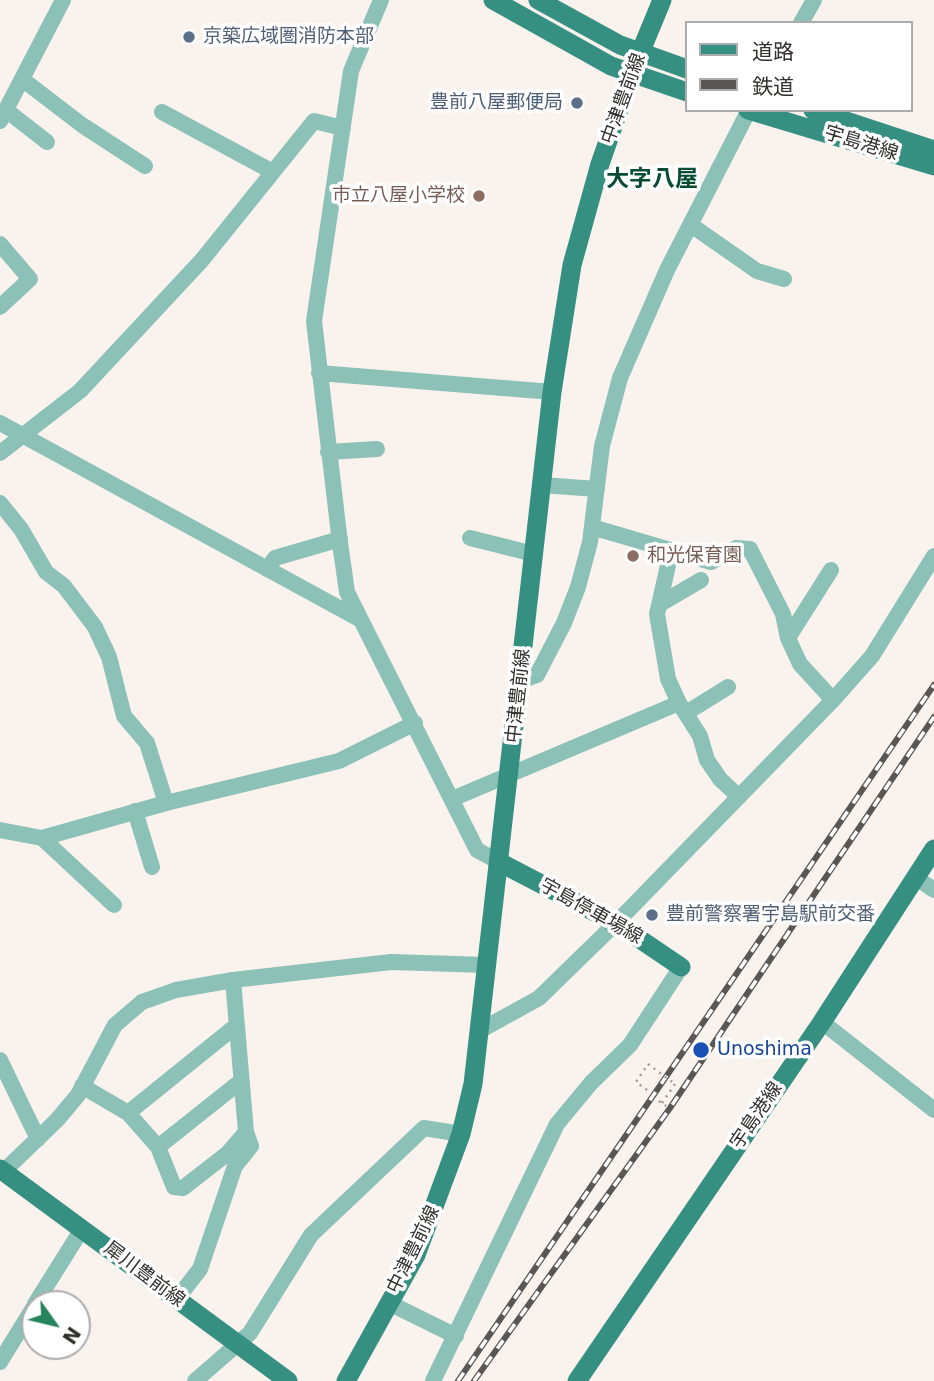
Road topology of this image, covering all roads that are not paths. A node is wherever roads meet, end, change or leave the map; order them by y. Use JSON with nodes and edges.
{"nodes":[{"id":1,"x":64,"y":0,"type":"edge"},
{"id":2,"x":381,"y":0,"type":"edge"},
{"id":3,"x":493,"y":0,"type":"edge"},
{"id":4,"x":538,"y":0,"type":"edge"},
{"id":5,"x":662,"y":0,"type":"edge"},
{"id":6,"x":814,"y":0,"type":"edge"},
{"id":7,"x":802,"y":21,"type":"edge"},
{"id":8,"x":640,"y":54,"type":"junction"},
{"id":9,"x":685,"y":68,"type":"edge"},
{"id":10,"x":631,"y":75,"type":"junction"},
{"id":11,"x":22,"y":79,"type":"junction"},
{"id":12,"x":685,"y":91,"type":"edge"},
{"id":13,"x":162,"y":112,"type":"dead end"},
{"id":14,"x":747,"y":112,"type":"edge"},
{"id":15,"x":757,"y":112,"type":"edge"},
{"id":16,"x":816,"y":112,"type":"edge"},
{"id":17,"x":3,"y":116,"type":"edge"},
{"id":18,"x":343,"y":128,"type":"junction"},
{"id":19,"x":851,"y":132,"type":"junction"},
{"id":20,"x":934,"y":136,"type":"edge"},
{"id":21,"x":47,"y":142,"type":"dead end"},
{"id":22,"x":934,"y":149,"type":"edge"},
{"id":23,"x":145,"y":166,"type":"dead end"},
{"id":24,"x":934,"y":166,"type":"edge"},
{"id":25,"x":273,"y":172,"type":"junction"},
{"id":26,"x":934,"y":179,"type":"edge"},
{"id":27,"x":691,"y":225,"type":"junction"},
{"id":28,"x":0,"y":244,"type":"edge"},
{"id":29,"x":784,"y":279,"type":"dead end"},
{"id":30,"x":0,"y":307,"type":"edge"},
{"id":31,"x":318,"y":373,"type":"junction"},
{"id":32,"x":552,"y":392,"type":"junction"},
{"id":33,"x":0,"y":424,"type":"edge"},
{"id":34,"x":22,"y":437,"type":"junction"},
{"id":35,"x":377,"y":449,"type":"dead end"},
{"id":36,"x":328,"y":452,"type":"junction"},
{"id":37,"x":0,"y":453,"type":"edge"},
{"id":38,"x":542,"y":485,"type":"junction"},
{"id":39,"x":597,"y":489,"type":"junction"},
{"id":40,"x":0,"y":503,"type":"edge"},
{"id":41,"x":592,"y":527,"type":"junction"},
{"id":42,"x":470,"y":538,"type":"dead end"},
{"id":43,"x":340,"y":539,"type":"junction"},
{"id":44,"x":671,"y":552,"type":"junction"},
{"id":45,"x":534,"y":554,"type":"junction"},
{"id":46,"x":934,"y":556,"type":"edge"},
{"id":47,"x":267,"y":569,"type":"junction"},
{"id":48,"x":831,"y":570,"type":"dead end"},
{"id":49,"x":701,"y":580,"type":"dead end"},
{"id":50,"x":660,"y":604,"type":"junction"},
{"id":51,"x":361,"y":620,"type":"junction"},
{"id":52,"x":788,"y":638,"type":"junction"},
{"id":53,"x":520,"y":681,"type":"junction"},
{"id":54,"x":728,"y":687,"type":"dead end"},
{"id":55,"x":833,"y":700,"type":"junction"},
{"id":56,"x":682,"y":708,"type":"junction"},
{"id":57,"x":415,"y":723,"type":"junction"},
{"id":58,"x":510,"y":774,"type":"junction"},
{"id":59,"x":739,"y":797,"type":"junction"},
{"id":60,"x":452,"y":799,"type":"junction"},
{"id":61,"x":166,"y":803,"type":"junction"},
{"id":62,"x":135,"y":811,"type":"junction"},
{"id":63,"x":0,"y":830,"type":"edge"},
{"id":64,"x":42,"y":838,"type":"junction"},
{"id":65,"x":934,"y":849,"type":"edge"},
{"id":66,"x":499,"y":862,"type":"junction"},
{"id":67,"x":152,"y":867,"type":"dead end"},
{"id":68,"x":915,"y":877,"type":"junction"},
{"id":69,"x":934,"y":890,"type":"edge"},
{"id":70,"x":114,"y":905,"type":"dead end"},
{"id":71,"x":616,"y":923,"type":"junction"},
{"id":72,"x":488,"y":965,"type":"junction"},
{"id":73,"x":681,"y":967,"type":"joint"},
{"id":74,"x":233,"y":980,"type":"junction"},
{"id":75,"x":822,"y":1022,"type":"junction"},
{"id":76,"x":237,"y":1024,"type":"junction"},
{"id":77,"x":481,"y":1030,"type":"junction"},
{"id":78,"x":0,"y":1060,"type":"edge"},
{"id":79,"x":242,"y":1081,"type":"junction"},
{"id":80,"x":82,"y":1086,"type":"junction"},
{"id":81,"x":934,"y":1110,"type":"edge"},
{"id":82,"x":128,"y":1113,"type":"junction"},
{"id":83,"x":246,"y":1132,"type":"junction"},
{"id":84,"x":461,"y":1134,"type":"junction"},
{"id":85,"x":38,"y":1139,"type":"junction"},
{"id":86,"x":158,"y":1147,"type":"junction"},
{"id":87,"x":2,"y":1170,"type":"edge"},
{"id":88,"x":82,"y":1229,"type":"junction"},
{"id":89,"x":44,"y":1290,"type":"edge"},
{"id":90,"x":176,"y":1300,"type":"junction"},
{"id":91,"x":389,"y":1303,"type":"junction"},
{"id":92,"x":21,"y":1327,"type":"edge"},
{"id":93,"x":456,"y":1336,"type":"junction"},
{"id":94,"x":240,"y":1345,"type":"junction"},
{"id":95,"x":0,"y":1362,"type":"edge"},
{"id":96,"x":195,"y":1381,"type":"edge"},
{"id":97,"x":288,"y":1381,"type":"edge"},
{"id":98,"x":346,"y":1381,"type":"edge"},
{"id":99,"x":433,"y":1381,"type":"edge"},
{"id":100,"x":577,"y":1381,"type":"edge"}],
"edges":[{"from":1,"to":11,"type":"street"},
{"from":2,"to":18,"type":"street"},
{"from":3,"to":10,"type":"main road"},
{"from":4,"to":8,"type":"main road"},
{"from":5,"to":8,"type":"main road","name":"中津豊前線"},
{"from":6,"to":7,"type":"street"},
{"from":8,"to":9,"type":"main road"},
{"from":8,"to":10,"type":"main road","name":"中津豊前線"},
{"from":10,"to":12,"type":"main road"},
{"from":10,"to":32,"type":"main road","name":"中津豊前線"},
{"from":11,"to":17,"type":"street"},
{"from":11,"to":23,"type":"street"},
{"from":13,"to":25,"type":"street"},
{"from":14,"to":27,"type":"street"},
{"from":15,"to":19,"type":"main road","name":"宇島港線"},
{"from":16,"to":19,"type":"main road","name":"宇島港線"},
{"from":17,"to":21,"type":"street"},
{"from":18,"to":25,"type":"street"},
{"from":18,"to":31,"type":"street"},
{"from":19,"to":20,"type":"main road"},
{"from":19,"to":22,"type":"main road","name":"宇島港線"},
{"from":19,"to":24,"type":"main road","name":"宇島港線"},
{"from":19,"to":26,"type":"main road"},
{"from":25,"to":34,"type":"street"},
{"from":27,"to":29,"type":"street"},
{"from":27,"to":39,"type":"street"},
{"from":28,"to":30,"type":"street"},
{"from":31,"to":32,"type":"street"},
{"from":31,"to":36,"type":"street"},
{"from":32,"to":38,"type":"main road","name":"中津豊前線"},
{"from":33,"to":34,"type":"street"},
{"from":34,"to":37,"type":"street"},
{"from":34,"to":47,"type":"street"},
{"from":35,"to":36,"type":"street"},
{"from":36,"to":43,"type":"street"},
{"from":38,"to":39,"type":"street"},
{"from":38,"to":45,"type":"main road","name":"中津豊前線"},
{"from":39,"to":41,"type":"street"},
{"from":40,"to":61,"type":"street"},
{"from":41,"to":44,"type":"street"},
{"from":41,"to":53,"type":"street"},
{"from":42,"to":45,"type":"street"},
{"from":43,"to":47,"type":"street"},
{"from":43,"to":51,"type":"street"},
{"from":44,"to":50,"type":"street"},
{"from":44,"to":52,"type":"street"},
{"from":45,"to":53,"type":"main road","name":"中津豊前線"},
{"from":46,"to":55,"type":"street"},
{"from":47,"to":51,"type":"street"},
{"from":48,"to":52,"type":"street"},
{"from":49,"to":50,"type":"street"},
{"from":50,"to":56,"type":"street"},
{"from":51,"to":57,"type":"street"},
{"from":52,"to":55,"type":"street"},
{"from":53,"to":58,"type":"main road","name":"中津豊前線"},
{"from":54,"to":56,"type":"street"},
{"from":55,"to":59,"type":"street"},
{"from":56,"to":58,"type":"street"},
{"from":56,"to":59,"type":"street"},
{"from":57,"to":60,"type":"street"},
{"from":57,"to":61,"type":"street"},
{"from":58,"to":60,"type":"street"},
{"from":58,"to":66,"type":"main road","name":"中津豊前線"},
{"from":59,"to":71,"type":"street"},
{"from":60,"to":66,"type":"street"},
{"from":61,"to":62,"type":"street"},
{"from":62,"to":64,"type":"street"},
{"from":62,"to":67,"type":"street"},
{"from":63,"to":64,"type":"street"},
{"from":64,"to":70,"type":"street"},
{"from":65,"to":68,"type":"main road","name":"宇島港線"},
{"from":66,"to":71,"type":"main road","name":"宇島停車場線"},
{"from":66,"to":72,"type":"main road","name":"中津豊前線"},
{"from":68,"to":69,"type":"street"},
{"from":68,"to":75,"type":"main road","name":"宇島港線"},
{"from":71,"to":73,"type":"main road","name":"宇島停車場線"},
{"from":71,"to":77,"type":"street"},
{"from":72,"to":74,"type":"street"},
{"from":72,"to":77,"type":"main road","name":"中津豊前線"},
{"from":73,"to":93,"type":"street"},
{"from":74,"to":76,"type":"street"},
{"from":74,"to":80,"type":"street"},
{"from":75,"to":81,"type":"street"},
{"from":75,"to":100,"type":"main road","name":"宇島港線"},
{"from":76,"to":79,"type":"street"},
{"from":76,"to":82,"type":"street"},
{"from":77,"to":84,"type":"main road","name":"中津豊前線"},
{"from":78,"to":85,"type":"street"},
{"from":79,"to":83,"type":"street"},
{"from":79,"to":86,"type":"street"},
{"from":80,"to":82,"type":"street"},
{"from":80,"to":85,"type":"street"},
{"from":82,"to":86,"type":"street"},
{"from":83,"to":86,"type":"street"},
{"from":83,"to":90,"type":"street"},
{"from":84,"to":91,"type":"main road","name":"中津豊前線"},
{"from":84,"to":94,"type":"street"},
{"from":85,"to":87,"type":"street"},
{"from":87,"to":88,"type":"main road","name":"犀川豊前線"},
{"from":88,"to":89,"type":"street"},
{"from":88,"to":90,"type":"main road","name":"犀川豊前線"},
{"from":90,"to":94,"type":"main road","name":"犀川豊前線"},
{"from":91,"to":93,"type":"street"},
{"from":91,"to":98,"type":"main road","name":"中津豊前線"},
{"from":92,"to":95,"type":"street"},
{"from":93,"to":99,"type":"street"},
{"from":94,"to":96,"type":"street"},
{"from":94,"to":97,"type":"main road","name":"犀川豊前線"}]}
